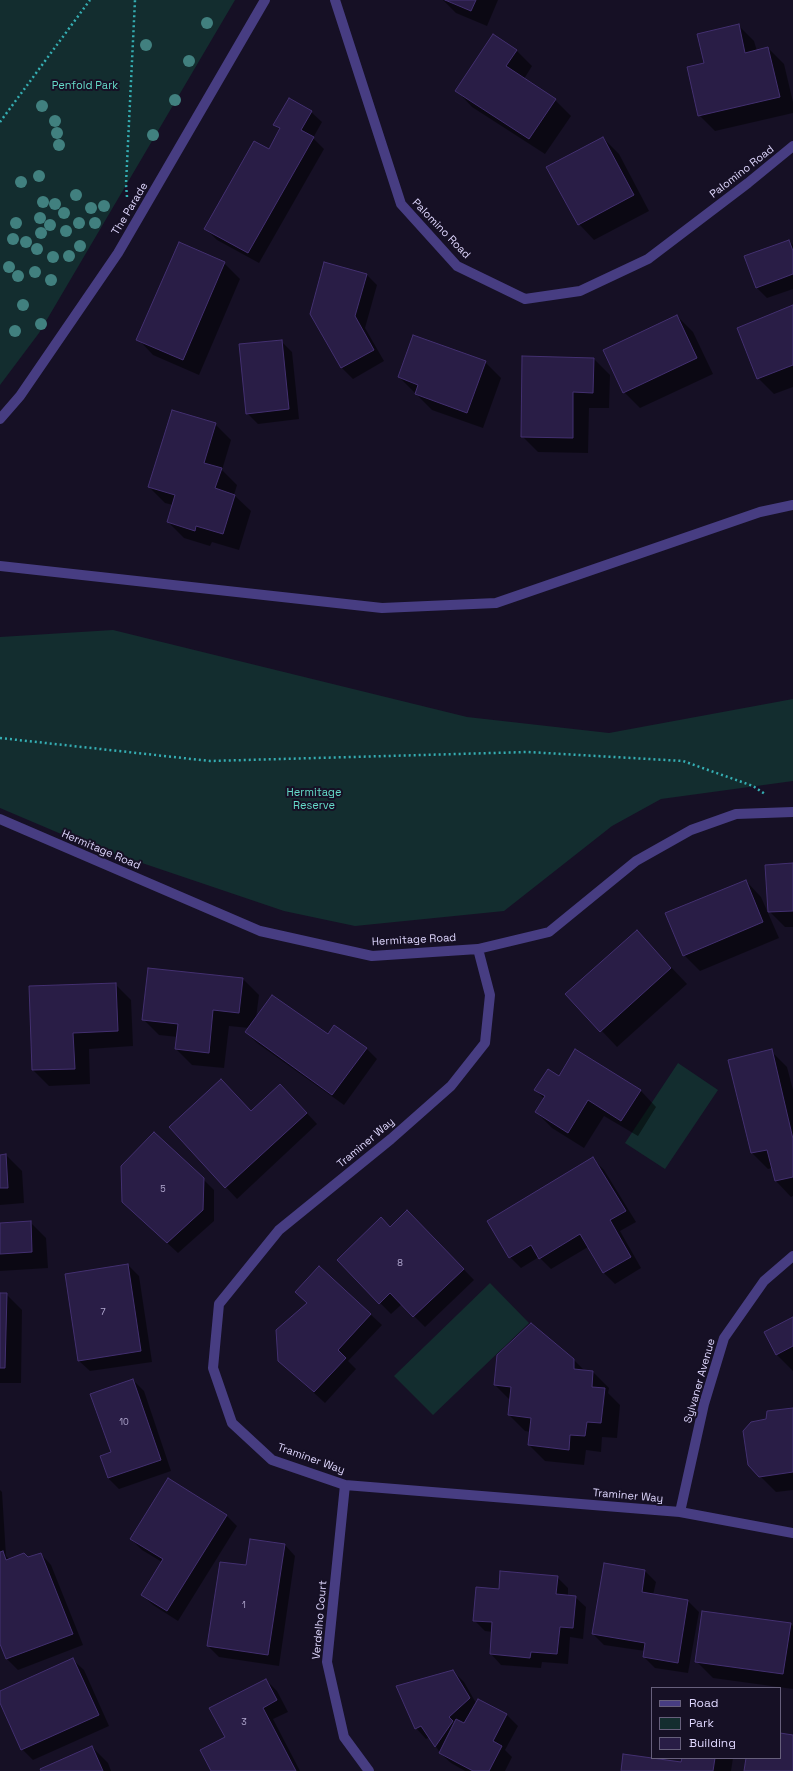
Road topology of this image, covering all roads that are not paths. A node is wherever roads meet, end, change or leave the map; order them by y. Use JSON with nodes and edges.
{"nodes":[{"id":1,"x":265,"y":0,"type":"edge"},
{"id":2,"x":335,"y":0,"type":"edge"},
{"id":3,"x":793,"y":146,"type":"edge"},
{"id":4,"x":0,"y":419,"type":"edge"},
{"id":5,"x":793,"y":505,"type":"edge"},
{"id":6,"x":0,"y":566,"type":"edge"},
{"id":7,"x":793,"y":812,"type":"edge"},
{"id":8,"x":0,"y":820,"type":"edge"},
{"id":9,"x":478,"y":949,"type":"junction"},
{"id":10,"x":793,"y":1256,"type":"edge"},
{"id":11,"x":345,"y":1484,"type":"junction"},
{"id":12,"x":680,"y":1512,"type":"junction"},
{"id":13,"x":793,"y":1533,"type":"edge"},
{"id":14,"x":369,"y":1771,"type":"edge"}],
"edges":[{"from":1,"to":4,"type":"street","name":"The Parade"},
{"from":2,"to":3,"type":"street","name":"Palomino Road"},
{"from":5,"to":6,"type":"street"},
{"from":7,"to":9,"type":"street","name":"Hermitage Road"},
{"from":8,"to":9,"type":"street","name":"Hermitage Road"},
{"from":9,"to":11,"type":"street","name":"Traminer Way"},
{"from":10,"to":12,"type":"street","name":"Sylvaner Avenue"},
{"from":11,"to":12,"type":"street","name":"Traminer Way"},
{"from":11,"to":14,"type":"street","name":"Verdelho Court"},
{"from":12,"to":13,"type":"street","name":"Traminer Way"}]}
